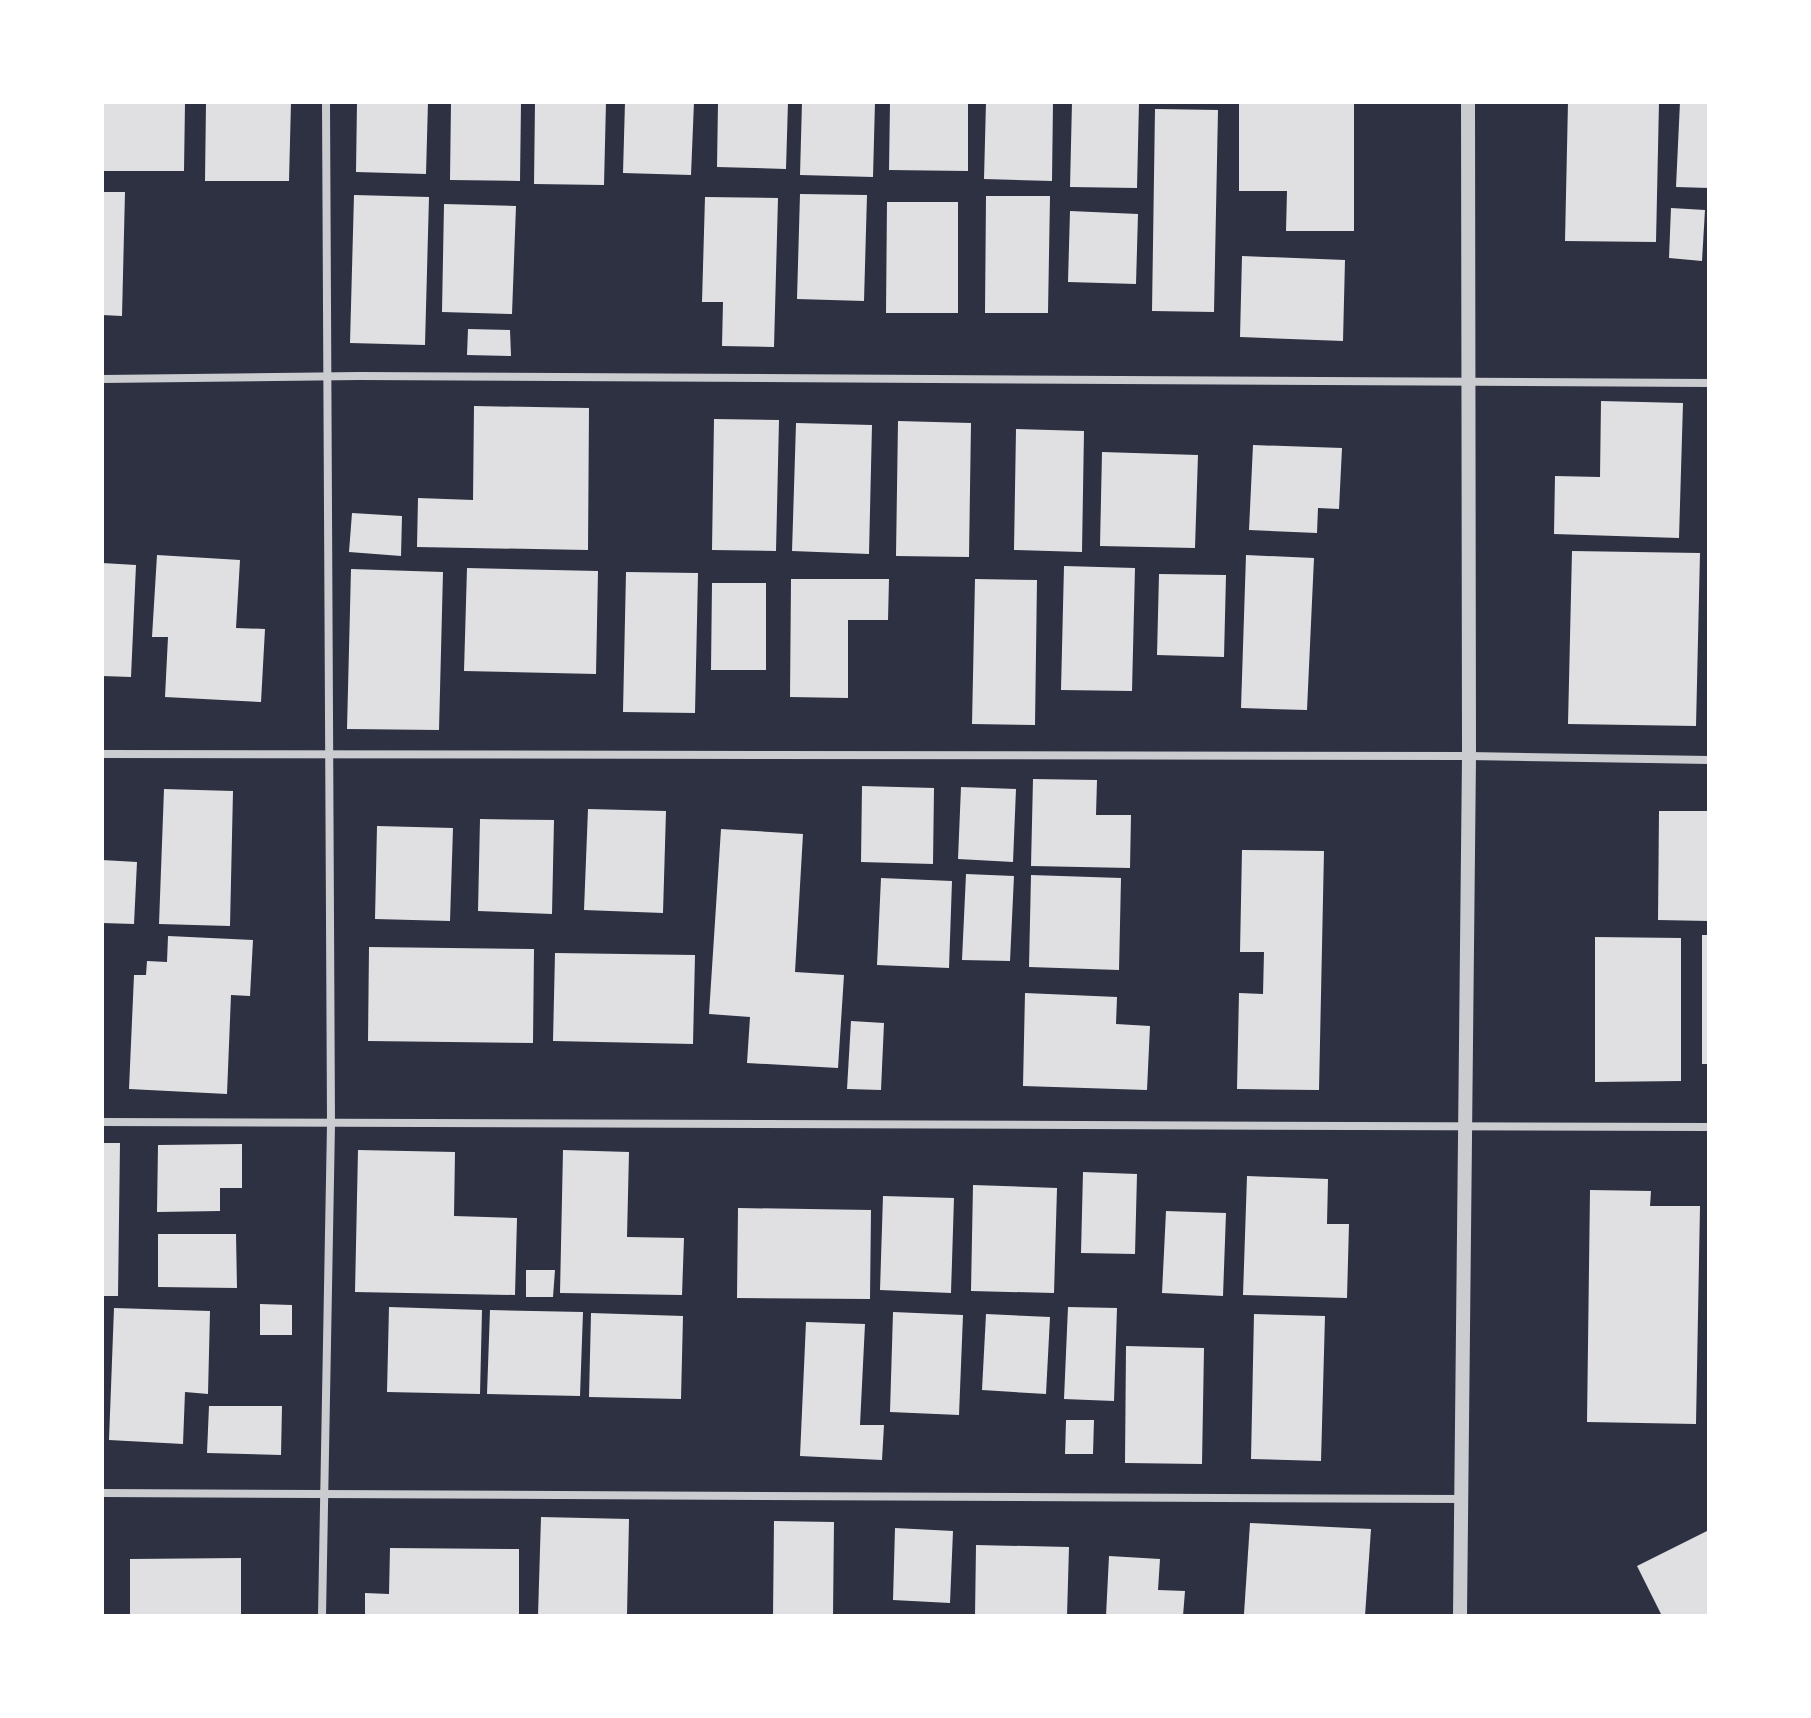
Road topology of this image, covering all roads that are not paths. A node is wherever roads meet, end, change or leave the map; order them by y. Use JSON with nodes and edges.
{"nodes":[{"id":1,"x":326,"y":102,"type":"edge"},
{"id":2,"x":1468,"y":102,"type":"edge"},
{"id":3,"x":328,"y":377,"type":"junction"},
{"id":4,"x":102,"y":379,"type":"edge"},
{"id":5,"x":1470,"y":379,"type":"junction"},
{"id":6,"x":1709,"y":383,"type":"edge"},
{"id":7,"x":102,"y":754,"type":"edge"},
{"id":8,"x":327,"y":755,"type":"junction"},
{"id":9,"x":1469,"y":756,"type":"junction"},
{"id":10,"x":1709,"y":760,"type":"edge"},
{"id":11,"x":102,"y":1122,"type":"edge"},
{"id":12,"x":331,"y":1124,"type":"junction"},
{"id":13,"x":1467,"y":1126,"type":"junction"},
{"id":14,"x":1709,"y":1127,"type":"edge"},
{"id":15,"x":323,"y":1492,"type":"junction"},
{"id":16,"x":102,"y":1493,"type":"edge"},
{"id":17,"x":1463,"y":1499,"type":"junction"},
{"id":18,"x":322,"y":1616,"type":"edge"},
{"id":19,"x":1460,"y":1616,"type":"edge"}],
"edges":[{"from":1,"to":3,"type":"street"},
{"from":2,"to":5,"type":"street"},
{"from":3,"to":4,"type":"street"},
{"from":3,"to":5,"type":"street"},
{"from":3,"to":8,"type":"street"},
{"from":5,"to":6,"type":"street"},
{"from":5,"to":9,"type":"street"},
{"from":7,"to":8,"type":"street"},
{"from":8,"to":9,"type":"street"},
{"from":8,"to":12,"type":"street"},
{"from":9,"to":10,"type":"street"},
{"from":9,"to":13,"type":"street"},
{"from":11,"to":12,"type":"street"},
{"from":12,"to":13,"type":"street"},
{"from":12,"to":15,"type":"street"},
{"from":13,"to":14,"type":"street"},
{"from":13,"to":17,"type":"street"},
{"from":15,"to":16,"type":"street"},
{"from":15,"to":17,"type":"street"},
{"from":15,"to":18,"type":"street"},
{"from":17,"to":19,"type":"street"}]}
